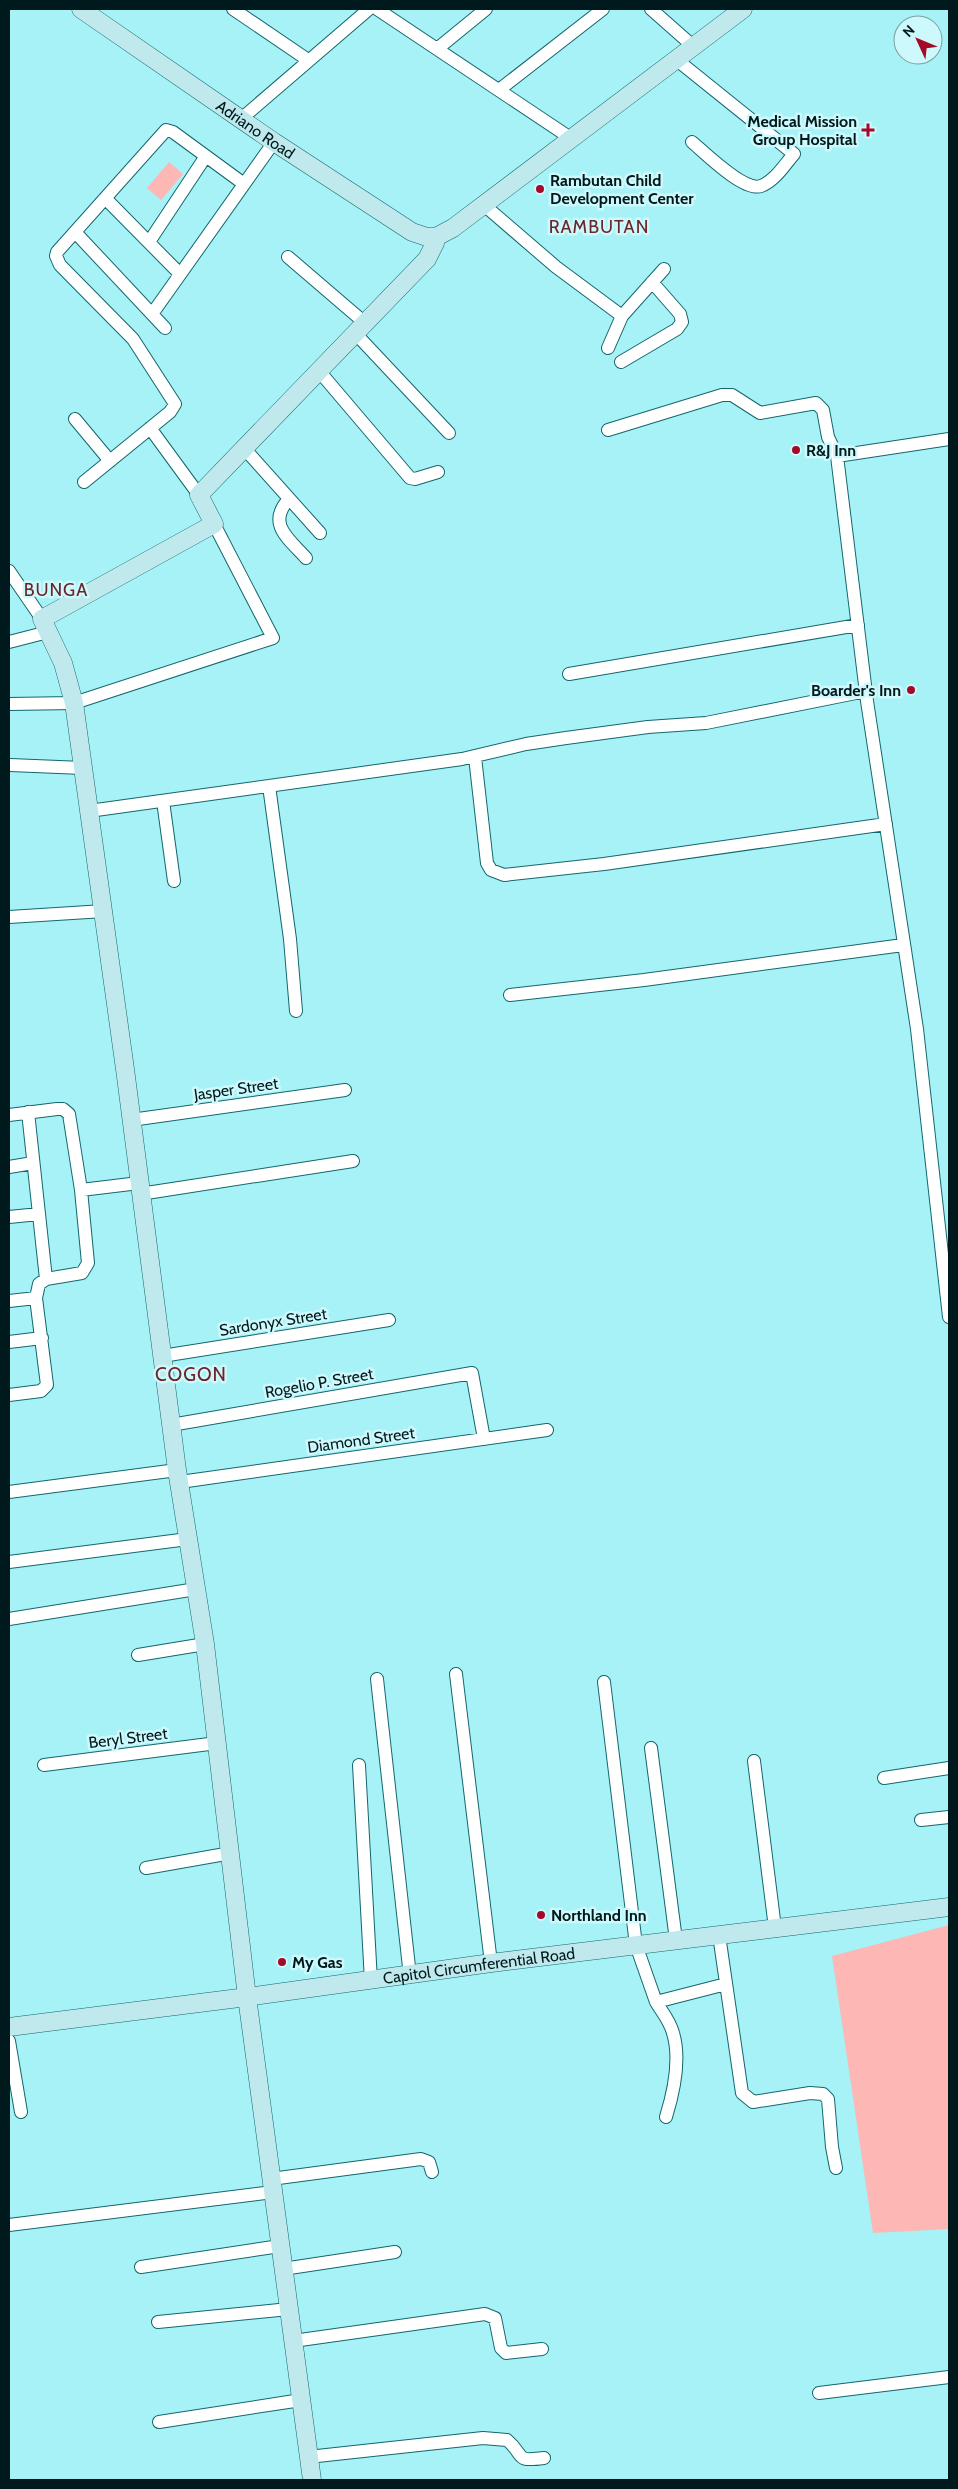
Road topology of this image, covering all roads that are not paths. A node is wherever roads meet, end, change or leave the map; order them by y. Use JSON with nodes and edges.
{"nodes":[{"id":1,"x":81,"y":9,"type":"edge"},
{"id":2,"x":234,"y":9,"type":"edge"},
{"id":3,"x":369,"y":9,"type":"edge"},
{"id":4,"x":376,"y":9,"type":"edge"},
{"id":5,"x":486,"y":9,"type":"edge"},
{"id":6,"x":602,"y":9,"type":"edge"},
{"id":7,"x":651,"y":9,"type":"edge"},
{"id":8,"x":743,"y":9,"type":"edge"},
{"id":9,"x":694,"y":47,"type":"junction"},
{"id":10,"x":437,"y":49,"type":"junction"},
{"id":11,"x":308,"y":60,"type":"junction"},
{"id":12,"x":677,"y":60,"type":"junction"},
{"id":13,"x":499,"y":90,"type":"junction"},
{"id":14,"x":241,"y":119,"type":"junction"},
{"id":15,"x":572,"y":139,"type":"junction"},
{"id":16,"x":274,"y":142,"type":"junction"},
{"id":17,"x":692,"y":142,"type":"dead end"},
{"id":18,"x":206,"y":156,"type":"junction"},
{"id":19,"x":244,"y":184,"type":"junction"},
{"id":20,"x":106,"y":199,"type":"junction"},
{"id":21,"x":484,"y":205,"type":"junction"},
{"id":22,"x":75,"y":232,"type":"junction"},
{"id":23,"x":436,"y":237,"type":"junction"},
{"id":24,"x":149,"y":242,"type":"junction"},
{"id":25,"x":288,"y":257,"type":"dead end"},
{"id":26,"x":664,"y":269,"type":"dead end"},
{"id":27,"x":180,"y":274,"type":"junction"},
{"id":28,"x":652,"y":282,"type":"junction"},
{"id":29,"x":152,"y":314,"type":"junction"},
{"id":30,"x":622,"y":316,"type":"junction"},
{"id":31,"x":165,"y":328,"type":"dead end"},
{"id":32,"x":360,"y":328,"type":"junction"},
{"id":33,"x":608,"y":348,"type":"dead end"},
{"id":34,"x":621,"y":362,"type":"dead end"},
{"id":35,"x":319,"y":371,"type":"junction"},
{"id":36,"x":75,"y":419,"type":"dead end"},
{"id":37,"x":150,"y":428,"type":"junction"},
{"id":38,"x":608,"y":430,"type":"dead end"},
{"id":39,"x":449,"y":433,"type":"dead end"},
{"id":40,"x":949,"y":439,"type":"edge"},
{"id":41,"x":244,"y":448,"type":"junction"},
{"id":42,"x":837,"y":456,"type":"junction"},
{"id":43,"x":110,"y":461,"type":"junction"},
{"id":44,"x":438,"y":472,"type":"dead end"},
{"id":45,"x":84,"y":482,"type":"dead end"},
{"id":46,"x":199,"y":495,"type":"junction"},
{"id":47,"x":289,"y":499,"type":"junction"},
{"id":48,"x":214,"y":524,"type":"junction"},
{"id":49,"x":320,"y":533,"type":"dead end"},
{"id":50,"x":306,"y":558,"type":"dead end"},
{"id":51,"x":9,"y":571,"type":"edge"},
{"id":52,"x":858,"y":625,"type":"junction"},
{"id":53,"x":45,"y":626,"type":"junction"},
{"id":54,"x":9,"y":642,"type":"edge"},
{"id":55,"x":569,"y":674,"type":"dead end"},
{"id":56,"x":866,"y":690,"type":"junction"},
{"id":57,"x":74,"y":703,"type":"junction"},
{"id":58,"x":9,"y":704,"type":"edge"},
{"id":59,"x":475,"y":757,"type":"junction"},
{"id":60,"x":10,"y":765,"type":"dead end"},
{"id":61,"x":83,"y":768,"type":"junction"},
{"id":62,"x":269,"y":786,"type":"junction"},
{"id":63,"x":163,"y":801,"type":"junction"},
{"id":64,"x":89,"y":812,"type":"junction"},
{"id":65,"x":886,"y":824,"type":"junction"},
{"id":66,"x":174,"y":881,"type":"dead end"},
{"id":67,"x":104,"y":911,"type":"junction"},
{"id":68,"x":9,"y":917,"type":"edge"},
{"id":69,"x":903,"y":945,"type":"junction"},
{"id":70,"x":510,"y":995,"type":"dead end"},
{"id":71,"x":296,"y":1011,"type":"dead end"},
{"id":72,"x":345,"y":1090,"type":"dead end"},
{"id":73,"x":28,"y":1112,"type":"junction"},
{"id":74,"x":9,"y":1115,"type":"edge"},
{"id":75,"x":131,"y":1120,"type":"junction"},
{"id":76,"x":353,"y":1161,"type":"dead end"},
{"id":77,"x":33,"y":1163,"type":"junction"},
{"id":78,"x":9,"y":1167,"type":"edge"},
{"id":79,"x":139,"y":1188,"type":"junction"},
{"id":80,"x":81,"y":1190,"type":"junction"},
{"id":81,"x":39,"y":1214,"type":"junction"},
{"id":82,"x":9,"y":1217,"type":"edge"},
{"id":83,"x":944,"y":1218,"type":"edge"},
{"id":84,"x":46,"y":1279,"type":"junction"},
{"id":85,"x":36,"y":1298,"type":"junction"},
{"id":86,"x":9,"y":1301,"type":"edge"},
{"id":87,"x":949,"y":1317,"type":"edge"},
{"id":88,"x":390,"y":1320,"type":"dead end"},
{"id":89,"x":42,"y":1338,"type":"junction"},
{"id":90,"x":9,"y":1342,"type":"edge"},
{"id":91,"x":162,"y":1356,"type":"junction"},
{"id":92,"x":9,"y":1395,"type":"edge"},
{"id":93,"x":171,"y":1424,"type":"junction"},
{"id":94,"x":547,"y":1430,"type":"dead end"},
{"id":95,"x":484,"y":1439,"type":"junction"},
{"id":96,"x":178,"y":1476,"type":"junction"},
{"id":97,"x":9,"y":1492,"type":"edge"},
{"id":98,"x":188,"y":1539,"type":"junction"},
{"id":99,"x":9,"y":1562,"type":"edge"},
{"id":100,"x":196,"y":1589,"type":"junction"},
{"id":101,"x":9,"y":1619,"type":"edge"},
{"id":102,"x":204,"y":1644,"type":"junction"},
{"id":103,"x":138,"y":1655,"type":"dead end"},
{"id":104,"x":456,"y":1674,"type":"dead end"},
{"id":105,"x":377,"y":1680,"type":"dead end"},
{"id":106,"x":604,"y":1682,"type":"dead end"},
{"id":107,"x":217,"y":1743,"type":"junction"},
{"id":108,"x":651,"y":1748,"type":"dead end"},
{"id":109,"x":754,"y":1761,"type":"dead end"},
{"id":110,"x":44,"y":1765,"type":"dead end"},
{"id":111,"x":359,"y":1765,"type":"dead end"},
{"id":112,"x":949,"y":1768,"type":"edge"},
{"id":113,"x":884,"y":1778,"type":"dead end"},
{"id":114,"x":949,"y":1817,"type":"edge"},
{"id":115,"x":921,"y":1820,"type":"dead end"},
{"id":116,"x":231,"y":1853,"type":"junction"},
{"id":117,"x":146,"y":1868,"type":"dead end"},
{"id":118,"x":949,"y":1907,"type":"edge"},
{"id":119,"x":775,"y":1928,"type":"junction"},
{"id":120,"x":719,"y":1935,"type":"junction"},
{"id":121,"x":676,"y":1940,"type":"junction"},
{"id":122,"x":636,"y":1945,"type":"junction"},
{"id":123,"x":491,"y":1963,"type":"junction"},
{"id":124,"x":410,"y":1976,"type":"junction"},
{"id":125,"x":371,"y":1981,"type":"junction"},
{"id":126,"x":726,"y":1984,"type":"junction"},
{"id":127,"x":247,"y":1997,"type":"junction"},
{"id":128,"x":656,"y":2002,"type":"junction"},
{"id":129,"x":9,"y":2026,"type":"edge"},
{"id":130,"x":9,"y":2041,"type":"edge"},
{"id":131,"x":21,"y":2112,"type":"dead end"},
{"id":132,"x":666,"y":2117,"type":"dead end"},
{"id":133,"x":836,"y":2168,"type":"dead end"},
{"id":134,"x":432,"y":2172,"type":"dead end"},
{"id":135,"x":272,"y":2185,"type":"junction"},
{"id":136,"x":9,"y":2225,"type":"edge"},
{"id":137,"x":280,"y":2246,"type":"junction"},
{"id":138,"x":395,"y":2252,"type":"dead end"},
{"id":139,"x":141,"y":2267,"type":"dead end"},
{"id":140,"x":284,"y":2269,"type":"junction"},
{"id":141,"x":289,"y":2309,"type":"junction"},
{"id":142,"x":158,"y":2322,"type":"dead end"},
{"id":143,"x":293,"y":2341,"type":"junction"},
{"id":144,"x":542,"y":2349,"type":"dead end"},
{"id":145,"x":949,"y":2377,"type":"edge"},
{"id":146,"x":819,"y":2393,"type":"dead end"},
{"id":147,"x":301,"y":2400,"type":"junction"},
{"id":148,"x":159,"y":2422,"type":"dead end"},
{"id":149,"x":308,"y":2456,"type":"junction"},
{"id":150,"x":544,"y":2458,"type":"dead end"},
{"id":151,"x":312,"y":2480,"type":"edge"}],
"edges":[{"from":1,"to":14,"type":"street","name":"Adriano Road"},
{"from":2,"to":11,"type":"street"},
{"from":3,"to":11,"type":"street"},
{"from":4,"to":10,"type":"street"},
{"from":5,"to":10,"type":"street"},
{"from":6,"to":13,"type":"street"},
{"from":7,"to":9,"type":"street"},
{"from":8,"to":9,"type":"street"},
{"from":9,"to":12,"type":"street"},
{"from":10,"to":13,"type":"street"},
{"from":11,"to":14,"type":"street"},
{"from":12,"to":15,"type":"street"},
{"from":12,"to":17,"type":"street"},
{"from":13,"to":15,"type":"street"},
{"from":14,"to":16,"type":"street","name":"Adriano Road"},
{"from":15,"to":21,"type":"street"},
{"from":16,"to":19,"type":"street"},
{"from":16,"to":23,"type":"street","name":"Adriano Road"},
{"from":18,"to":19,"type":"street"},
{"from":18,"to":20,"type":"street"},
{"from":18,"to":24,"type":"street"},
{"from":19,"to":27,"type":"street"},
{"from":20,"to":22,"type":"street"},
{"from":20,"to":24,"type":"street"},
{"from":21,"to":23,"type":"street"},
{"from":21,"to":30,"type":"street"},
{"from":22,"to":29,"type":"street"},
{"from":22,"to":37,"type":"street"},
{"from":23,"to":32,"type":"street"},
{"from":24,"to":27,"type":"street"},
{"from":25,"to":32,"type":"street"},
{"from":26,"to":28,"type":"street"},
{"from":27,"to":29,"type":"street"},
{"from":28,"to":30,"type":"street"},
{"from":28,"to":34,"type":"street"},
{"from":29,"to":31,"type":"street"},
{"from":30,"to":33,"type":"street"},
{"from":32,"to":35,"type":"street"},
{"from":32,"to":39,"type":"street"},
{"from":35,"to":41,"type":"street"},
{"from":35,"to":44,"type":"street"},
{"from":36,"to":43,"type":"street"},
{"from":37,"to":43,"type":"street"},
{"from":37,"to":46,"type":"street"},
{"from":38,"to":42,"type":"street"},
{"from":40,"to":42,"type":"street"},
{"from":41,"to":46,"type":"street"},
{"from":41,"to":47,"type":"street"},
{"from":42,"to":52,"type":"street"},
{"from":43,"to":45,"type":"street"},
{"from":46,"to":48,"type":"street"},
{"from":47,"to":49,"type":"street"},
{"from":47,"to":50,"type":"street"},
{"from":48,"to":53,"type":"street"},
{"from":48,"to":57,"type":"street"},
{"from":51,"to":53,"type":"street"},
{"from":52,"to":55,"type":"street"},
{"from":52,"to":56,"type":"street"},
{"from":53,"to":54,"type":"street"},
{"from":53,"to":57,"type":"street"},
{"from":56,"to":59,"type":"street"},
{"from":56,"to":65,"type":"street"},
{"from":57,"to":58,"type":"street"},
{"from":57,"to":61,"type":"street"},
{"from":59,"to":62,"type":"street"},
{"from":59,"to":65,"type":"street"},
{"from":60,"to":61,"type":"street"},
{"from":61,"to":64,"type":"street"},
{"from":62,"to":63,"type":"street"},
{"from":62,"to":71,"type":"street"},
{"from":63,"to":64,"type":"street"},
{"from":63,"to":66,"type":"street"},
{"from":64,"to":67,"type":"street"},
{"from":65,"to":69,"type":"street"},
{"from":67,"to":68,"type":"street"},
{"from":67,"to":75,"type":"street"},
{"from":69,"to":70,"type":"street"},
{"from":69,"to":83,"type":"street"},
{"from":72,"to":75,"type":"street","name":"Jasper Street"},
{"from":73,"to":74,"type":"street"},
{"from":73,"to":77,"type":"street"},
{"from":73,"to":80,"type":"street"},
{"from":75,"to":79,"type":"street"},
{"from":76,"to":79,"type":"street"},
{"from":77,"to":78,"type":"street"},
{"from":77,"to":81,"type":"street"},
{"from":79,"to":80,"type":"street"},
{"from":79,"to":91,"type":"street"},
{"from":80,"to":84,"type":"street"},
{"from":81,"to":82,"type":"street"},
{"from":81,"to":84,"type":"street"},
{"from":83,"to":87,"type":"street"},
{"from":84,"to":85,"type":"street"},
{"from":85,"to":86,"type":"street"},
{"from":85,"to":89,"type":"street"},
{"from":88,"to":91,"type":"street","name":"Sardonyx Street"},
{"from":89,"to":90,"type":"street"},
{"from":89,"to":92,"type":"street"},
{"from":91,"to":93,"type":"street"},
{"from":93,"to":95,"type":"street","name":"Rogelio P. Street"},
{"from":93,"to":96,"type":"street"},
{"from":94,"to":95,"type":"street","name":"Diamond Street"},
{"from":95,"to":96,"type":"street","name":"Diamond Street"},
{"from":96,"to":97,"type":"street","name":"Diamond Street"},
{"from":96,"to":98,"type":"street"},
{"from":98,"to":99,"type":"street"},
{"from":98,"to":100,"type":"street"},
{"from":100,"to":101,"type":"street"},
{"from":100,"to":102,"type":"street"},
{"from":102,"to":103,"type":"street"},
{"from":102,"to":107,"type":"street"},
{"from":104,"to":123,"type":"street"},
{"from":105,"to":124,"type":"street"},
{"from":106,"to":122,"type":"street"},
{"from":107,"to":110,"type":"street","name":"Beryl Street"},
{"from":107,"to":116,"type":"street"},
{"from":108,"to":121,"type":"street"},
{"from":109,"to":119,"type":"street"},
{"from":111,"to":125,"type":"street"},
{"from":112,"to":113,"type":"street"},
{"from":114,"to":115,"type":"street"},
{"from":116,"to":117,"type":"street"},
{"from":116,"to":127,"type":"street"},
{"from":118,"to":119,"type":"street","name":"Capitol Circumferential Road"},
{"from":119,"to":120,"type":"street","name":"Capitol Circumferential Road"},
{"from":120,"to":121,"type":"street","name":"Capitol Circumferential Road"},
{"from":120,"to":126,"type":"street"},
{"from":121,"to":122,"type":"street","name":"Capitol Circumferential Road"},
{"from":122,"to":123,"type":"street","name":"Capitol Circumferential Road"},
{"from":122,"to":128,"type":"street"},
{"from":123,"to":124,"type":"street","name":"Capitol Circumferential Road"},
{"from":124,"to":125,"type":"street","name":"Capitol Circumferential Road"},
{"from":125,"to":127,"type":"street","name":"Capitol Circumferential Road"},
{"from":126,"to":128,"type":"street"},
{"from":126,"to":133,"type":"street"},
{"from":127,"to":129,"type":"street","name":"Capitol Circumferential Road"},
{"from":127,"to":135,"type":"street"},
{"from":128,"to":132,"type":"street"},
{"from":130,"to":131,"type":"street"},
{"from":134,"to":135,"type":"street"},
{"from":135,"to":136,"type":"street"},
{"from":135,"to":137,"type":"street"},
{"from":137,"to":139,"type":"street"},
{"from":137,"to":140,"type":"street"},
{"from":138,"to":140,"type":"street"},
{"from":140,"to":141,"type":"street"},
{"from":141,"to":142,"type":"street"},
{"from":141,"to":143,"type":"street"},
{"from":143,"to":144,"type":"street"},
{"from":143,"to":147,"type":"street"},
{"from":145,"to":146,"type":"street"},
{"from":147,"to":148,"type":"street"},
{"from":147,"to":149,"type":"street"},
{"from":149,"to":150,"type":"street"},
{"from":149,"to":151,"type":"street"}]}
